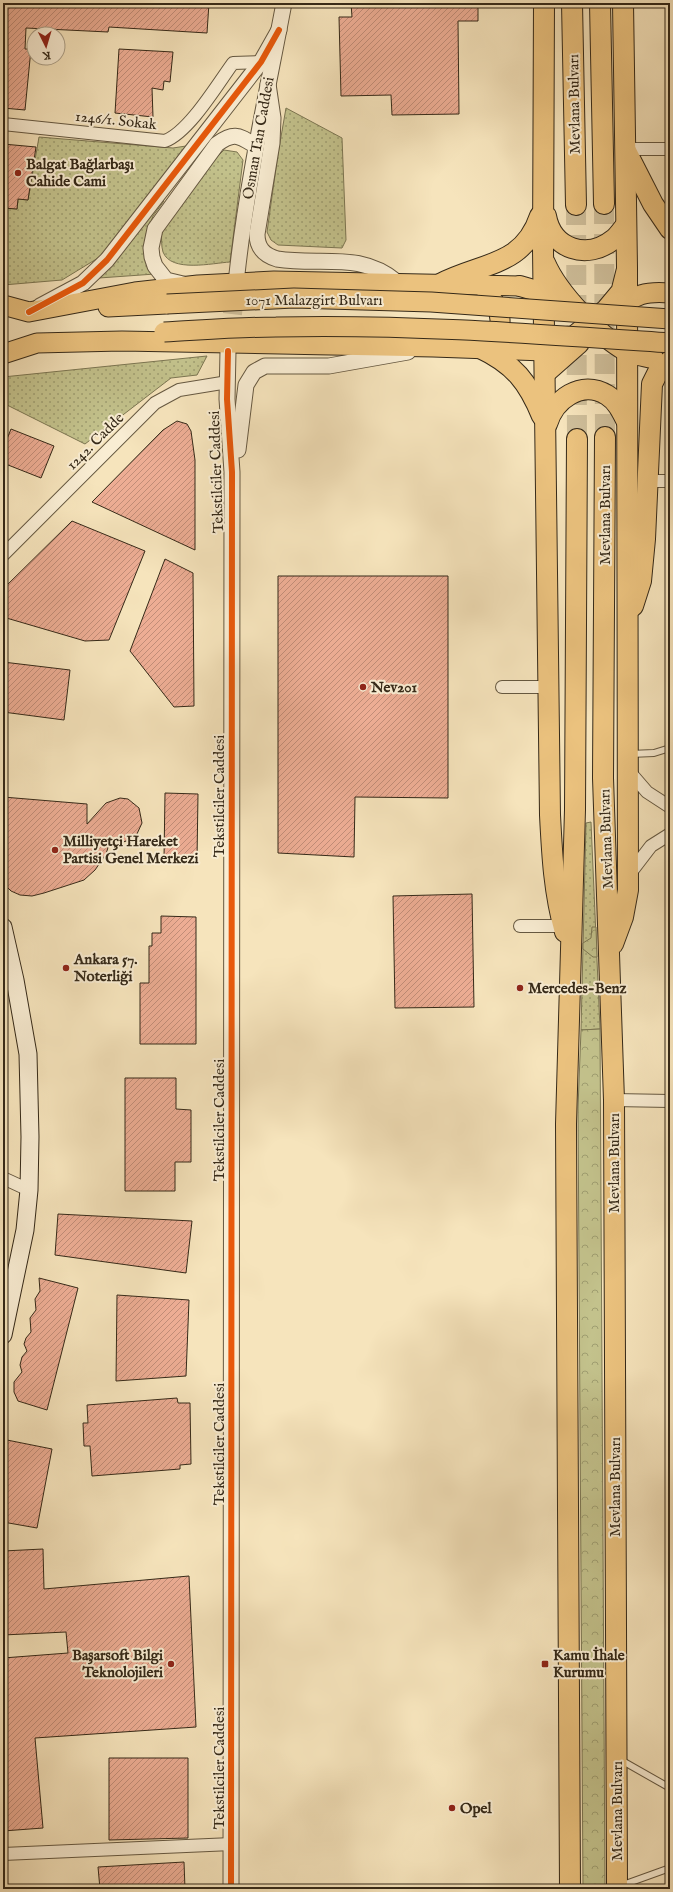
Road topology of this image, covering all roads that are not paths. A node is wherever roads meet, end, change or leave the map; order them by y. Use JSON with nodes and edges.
{"nodes":[{"id":1,"x":284,"y":3,"type":"edge"},
{"id":2,"x":544,"y":3,"type":"edge"},
{"id":3,"x":572,"y":3,"type":"edge"},
{"id":4,"x":600,"y":3,"type":"edge"},
{"id":5,"x":623,"y":3,"type":"edge"},
{"id":6,"x":279,"y":30,"type":"junction"},
{"id":7,"x":261,"y":62,"type":"junction"},
{"id":8,"x":268,"y":84,"type":"junction"},
{"id":9,"x":3,"y":124,"type":"edge"},
{"id":10,"x":256,"y":146,"type":"junction"},
{"id":11,"x":625,"y":149,"type":"junction"},
{"id":12,"x":670,"y":149,"type":"edge"},
{"id":13,"x":544,"y":202,"type":"junction"},
{"id":14,"x":604,"y":204,"type":"tunnel mouth"},
{"id":15,"x":576,"y":205,"type":"tunnel mouth"},
{"id":16,"x":626,"y":225,"type":"junction"},
{"id":17,"x":670,"y":229,"type":"edge"},
{"id":18,"x":543,"y":260,"type":"junction"},
{"id":19,"x":627,"y":267,"type":"junction"},
{"id":20,"x":237,"y":274,"type":"tunnel mouth"},
{"id":21,"x":397,"y":282,"type":"junction"},
{"id":22,"x":440,"y":284,"type":"junction"},
{"id":23,"x":198,"y":285,"type":"junction"},
{"id":24,"x":472,"y":285,"type":"junction"},
{"id":25,"x":520,"y":286,"type":"joint"},
{"id":26,"x":544,"y":293,"type":"junction"},
{"id":27,"x":670,"y":293,"type":"edge"},
{"id":28,"x":627,"y":302,"type":"junction"},
{"id":29,"x":3,"y":305,"type":"edge"},
{"id":30,"x":29,"y":312,"type":"junction"},
{"id":31,"x":3,"y":313,"type":"edge"},
{"id":32,"x":670,"y":320,"type":"edge"},
{"id":33,"x":591,"y":328,"type":"junction"},
{"id":34,"x":37,"y":343,"type":"junction"},
{"id":35,"x":670,"y":343,"type":"edge"},
{"id":36,"x":3,"y":344,"type":"edge"},
{"id":37,"x":433,"y":347,"type":"junction"},
{"id":38,"x":480,"y":348,"type":"junction"},
{"id":39,"x":228,"y":351,"type":"tunnel mouth"},
{"id":40,"x":545,"y":351,"type":"junction"},
{"id":41,"x":627,"y":351,"type":"junction"},
{"id":42,"x":3,"y":354,"type":"edge"},
{"id":43,"x":664,"y":360,"type":"edge"},
{"id":44,"x":545,"y":374,"type":"junction"},
{"id":45,"x":627,"y":376,"type":"junction"},
{"id":46,"x":228,"y":382,"type":"junction"},
{"id":47,"x":627,"y":422,"type":"junction"},
{"id":48,"x":546,"y":425,"type":"junction"},
{"id":49,"x":606,"y":437,"type":"tunnel mouth"},
{"id":50,"x":577,"y":439,"type":"tunnel mouth"},
{"id":51,"x":649,"y":481,"type":"junction"},
{"id":52,"x":670,"y":481,"type":"edge"},
{"id":53,"x":232,"y":497,"type":"junction"},
{"id":54,"x":3,"y":555,"type":"edge"},
{"id":55,"x":627,"y":618,"type":"junction"},
{"id":56,"x":502,"y":686,"type":"dead end"},
{"id":57,"x":548,"y":687,"type":"junction"},
{"id":58,"x":670,"y":748,"type":"edge"},
{"id":59,"x":628,"y":762,"type":"junction"},
{"id":60,"x":670,"y":807,"type":"edge"},
{"id":61,"x":670,"y":834,"type":"edge"},
{"id":62,"x":628,"y":877,"type":"junction"},
{"id":63,"x":520,"y":926,"type":"dead end"},
{"id":64,"x":563,"y":926,"type":"junction"},
{"id":65,"x":3,"y":927,"type":"edge"},
{"id":66,"x":570,"y":947,"type":"junction"},
{"id":67,"x":610,"y":949,"type":"junction"},
{"id":68,"x":614,"y":1100,"type":"junction"},
{"id":69,"x":670,"y":1102,"type":"edge"},
{"id":70,"x":3,"y":1178,"type":"edge"},
{"id":71,"x":29,"y":1190,"type":"junction"},
{"id":72,"x":6,"y":1309,"type":"edge"},
{"id":73,"x":3,"y":1335,"type":"edge"},
{"id":74,"x":617,"y":1757,"type":"junction"},
{"id":75,"x":670,"y":1788,"type":"edge"},
{"id":76,"x":232,"y":1844,"type":"junction"},
{"id":77,"x":3,"y":1854,"type":"edge"},
{"id":78,"x":670,"y":1868,"type":"edge"},
{"id":79,"x":619,"y":1888,"type":"edge"},
{"id":80,"x":231,"y":1889,"type":"edge"},
{"id":81,"x":570,"y":1889,"type":"edge"}],
"edges":[{"from":1,"to":6,"type":"street","name":"Osman Tan Caddesi"},
{"from":2,"to":13,"type":"highway"},
{"from":3,"to":15,"type":"highway","name":"Mevlana Bulvarı"},
{"from":4,"to":14,"type":"highway","name":"Mevlana Bulvarı"},
{"from":5,"to":11,"type":"highway"},
{"from":6,"to":7,"type":"street"},
{"from":6,"to":8,"type":"street","name":"Osman Tan Caddesi"},
{"from":7,"to":9,"type":"street","name":"1246/1. Sokak"},
{"from":7,"to":30,"type":"street"},
{"from":8,"to":10,"type":"street","name":"Osman Tan Caddesi"},
{"from":8,"to":21,"type":"street"},
{"from":10,"to":20,"type":"street","name":"Osman Tan Caddesi"},
{"from":10,"to":23,"type":"street"},
{"from":11,"to":12,"type":"street"},
{"from":11,"to":16,"type":"highway"},
{"from":11,"to":17,"type":"highway"},
{"from":13,"to":16,"type":"highway"},
{"from":13,"to":18,"type":"highway"},
{"from":13,"to":22,"type":"highway"},
{"from":16,"to":19,"type":"highway"},
{"from":18,"to":26,"type":"highway"},
{"from":18,"to":33,"type":"highway"},
{"from":19,"to":28,"type":"highway"},
{"from":19,"to":33,"type":"main road","name":"1071 Malazgirt Bulvarı"},
{"from":21,"to":22,"type":"main road","name":"1071 Malazgirt Bulvarı"},
{"from":21,"to":23,"type":"main road","name":"1071 Malazgirt Bulvarı"},
{"from":22,"to":24,"type":"main road","name":"1071 Malazgirt Bulvarı"},
{"from":23,"to":30,"type":"main road","name":"1071 Malazgirt Bulvarı"},
{"from":24,"to":25,"type":"main road","name":"1071 Malazgirt Bulvarı"},
{"from":24,"to":38,"type":"main road"},
{"from":25,"to":26,"type":"highway"},
{"from":26,"to":33,"type":"highway"},
{"from":26,"to":40,"type":"highway"},
{"from":27,"to":28,"type":"main road","name":"1071 Malazgirt Bulvarı"},
{"from":28,"to":33,"type":"main road","name":"1071 Malazgirt Bulvarı"},
{"from":28,"to":41,"type":"highway"},
{"from":29,"to":30,"type":"main road"},
{"from":30,"to":31,"type":"main road","name":"1071 Malazgirt Bulvarı"},
{"from":30,"to":32,"type":"main road","name":"1071 Malazgirt Bulvarı","bridge":true},
{"from":33,"to":40,"type":"main road","name":"1071 Malazgirt Bulvarı"},
{"from":33,"to":41,"type":"highway"},
{"from":33,"to":44,"type":"main road","name":"1071 Malazgirt Bulvarı"},
{"from":33,"to":45,"type":"highway"},
{"from":34,"to":35,"type":"main road","name":"1071 Malazgirt Bulvarı","bridge":true},
{"from":34,"to":36,"type":"main road","name":"1071 Malazgirt Bulvarı"},
{"from":34,"to":37,"type":"main road","name":"1071 Malazgirt Bulvarı"},
{"from":34,"to":42,"type":"main road"},
{"from":37,"to":38,"type":"main road","name":"1071 Malazgirt Bulvarı"},
{"from":37,"to":53,"type":"street"},
{"from":38,"to":40,"type":"main road","name":"1071 Malazgirt Bulvarı"},
{"from":38,"to":48,"type":"highway"},
{"from":39,"to":46,"type":"street","name":"Tekstilciler Caddesi"},
{"from":40,"to":44,"type":"highway"},
{"from":41,"to":43,"type":"highway"},
{"from":41,"to":45,"type":"highway"},
{"from":43,"to":51,"type":"highway"},
{"from":44,"to":48,"type":"highway"},
{"from":45,"to":47,"type":"highway"},
{"from":46,"to":53,"type":"street","name":"Tekstilciler Caddesi"},
{"from":46,"to":54,"type":"street","name":"1242. Cadde"},
{"from":47,"to":48,"type":"highway"},
{"from":47,"to":55,"type":"highway"},
{"from":48,"to":57,"type":"highway"},
{"from":49,"to":67,"type":"highway","name":"Mevlana Bulvarı"},
{"from":50,"to":66,"type":"highway","name":"Mevlana Bulvarı"},
{"from":51,"to":52,"type":"street"},
{"from":51,"to":55,"type":"highway"},
{"from":53,"to":76,"type":"street","name":"Tekstilciler Caddesi"},
{"from":55,"to":59,"type":"highway"},
{"from":56,"to":57,"type":"street"},
{"from":57,"to":64,"type":"highway"},
{"from":58,"to":59,"type":"lane"},
{"from":59,"to":60,"type":"street"},
{"from":59,"to":62,"type":"highway"},
{"from":61,"to":62,"type":"street"},
{"from":62,"to":67,"type":"highway"},
{"from":63,"to":64,"type":"street"},
{"from":64,"to":66,"type":"highway"},
{"from":65,"to":71,"type":"main road"},
{"from":66,"to":81,"type":"highway","name":"Mevlana Bulvarı"},
{"from":67,"to":68,"type":"highway","name":"Mevlana Bulvarı"},
{"from":68,"to":69,"type":"street"},
{"from":68,"to":74,"type":"highway","name":"Mevlana Bulvarı"},
{"from":70,"to":71,"type":"street"},
{"from":71,"to":72,"type":"main road"},
{"from":72,"to":73,"type":"main road"},
{"from":74,"to":75,"type":"lane"},
{"from":74,"to":79,"type":"highway","name":"Mevlana Bulvarı"},
{"from":76,"to":77,"type":"street"},
{"from":76,"to":80,"type":"street","name":"Tekstilciler Caddesi"},
{"from":78,"to":79,"type":"lane"}]}
